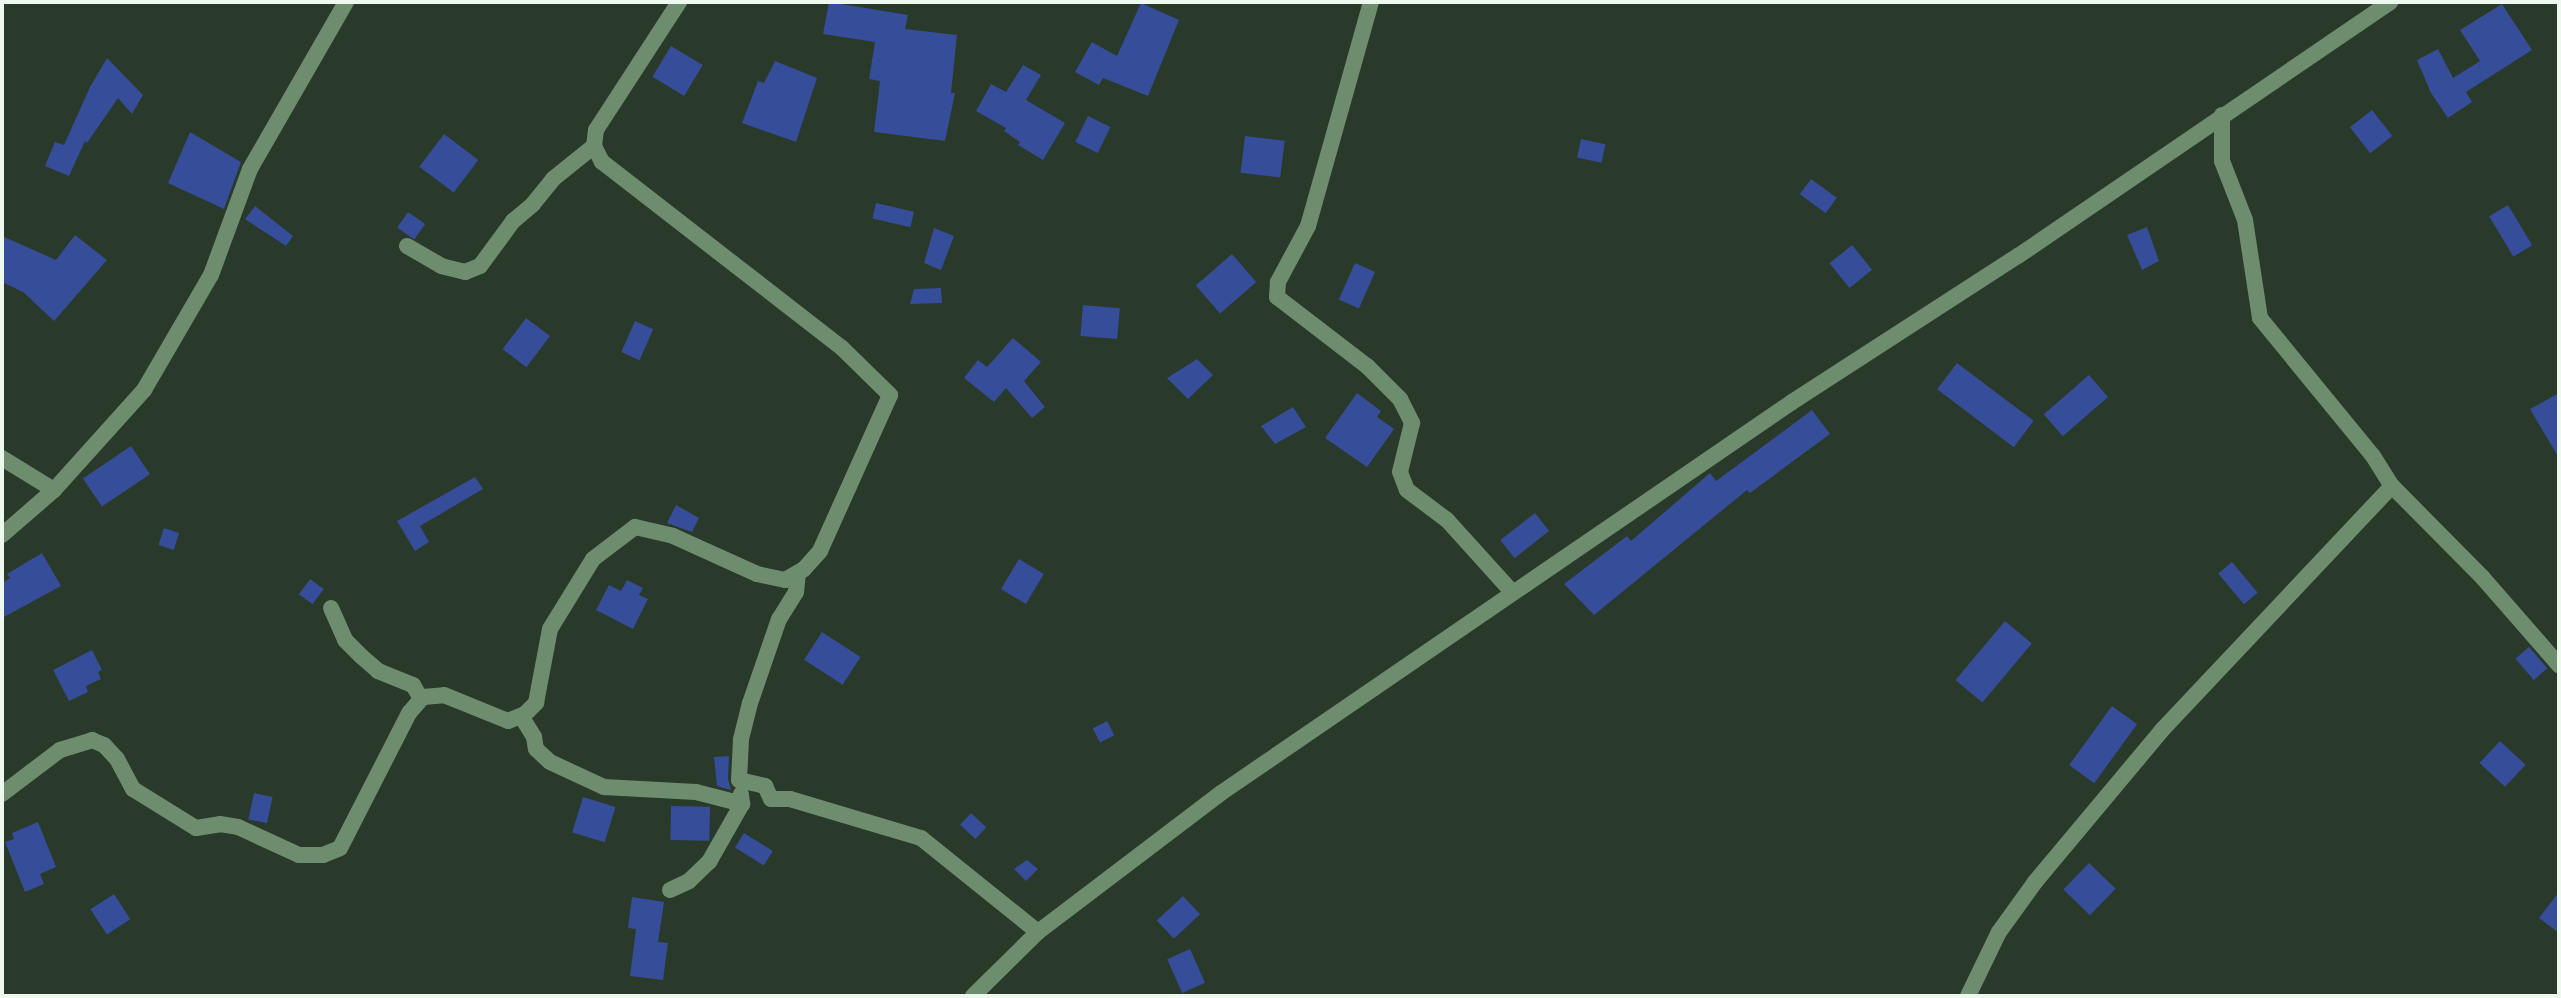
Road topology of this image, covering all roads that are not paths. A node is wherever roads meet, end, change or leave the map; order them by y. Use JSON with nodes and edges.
{"nodes":[{"id":1,"x":346,"y":2,"type":"edge"},
{"id":2,"x":679,"y":2,"type":"edge"},
{"id":3,"x":1371,"y":2,"type":"edge"},
{"id":4,"x":2391,"y":2,"type":"edge"},
{"id":5,"x":2222,"y":115,"type":"junction"},
{"id":6,"x":594,"y":146,"type":"junction"},
{"id":7,"x":407,"y":246,"type":"dead end"},
{"id":8,"x":2,"y":458,"type":"edge"},
{"id":9,"x":2392,"y":486,"type":"junction"},
{"id":10,"x":54,"y":490,"type":"junction"},
{"id":11,"x":2,"y":535,"type":"edge"},
{"id":12,"x":798,"y":573,"type":"junction"},
{"id":13,"x":1513,"y":593,"type":"junction"},
{"id":14,"x":331,"y":608,"type":"dead end"},
{"id":15,"x":2559,"y":665,"type":"edge"},
{"id":16,"x":421,"y":699,"type":"junction"},
{"id":17,"x":521,"y":716,"type":"junction"},
{"id":18,"x":739,"y":780,"type":"junction"},
{"id":19,"x":2,"y":794,"type":"edge"},
{"id":20,"x":742,"y":804,"type":"junction"},
{"id":21,"x":670,"y":890,"type":"dead end"},
{"id":22,"x":1038,"y":932,"type":"junction"},
{"id":23,"x":973,"y":996,"type":"edge"},
{"id":24,"x":1968,"y":996,"type":"edge"}],
"edges":[{"from":1,"to":10,"type":"street"},
{"from":2,"to":6,"type":"street"},
{"from":3,"to":13,"type":"street"},
{"from":4,"to":5,"type":"street"},
{"from":5,"to":9,"type":"street"},
{"from":5,"to":13,"type":"street"},
{"from":6,"to":7,"type":"street"},
{"from":6,"to":12,"type":"street"},
{"from":8,"to":10,"type":"street"},
{"from":9,"to":15,"type":"street"},
{"from":9,"to":24,"type":"street"},
{"from":10,"to":11,"type":"street"},
{"from":12,"to":17,"type":"street"},
{"from":12,"to":18,"type":"street"},
{"from":13,"to":22,"type":"street"},
{"from":14,"to":16,"type":"street"},
{"from":16,"to":17,"type":"street"},
{"from":16,"to":19,"type":"street"},
{"from":17,"to":20,"type":"street"},
{"from":18,"to":20,"type":"street"},
{"from":18,"to":22,"type":"street"},
{"from":20,"to":21,"type":"street"},
{"from":22,"to":23,"type":"street"}]}
